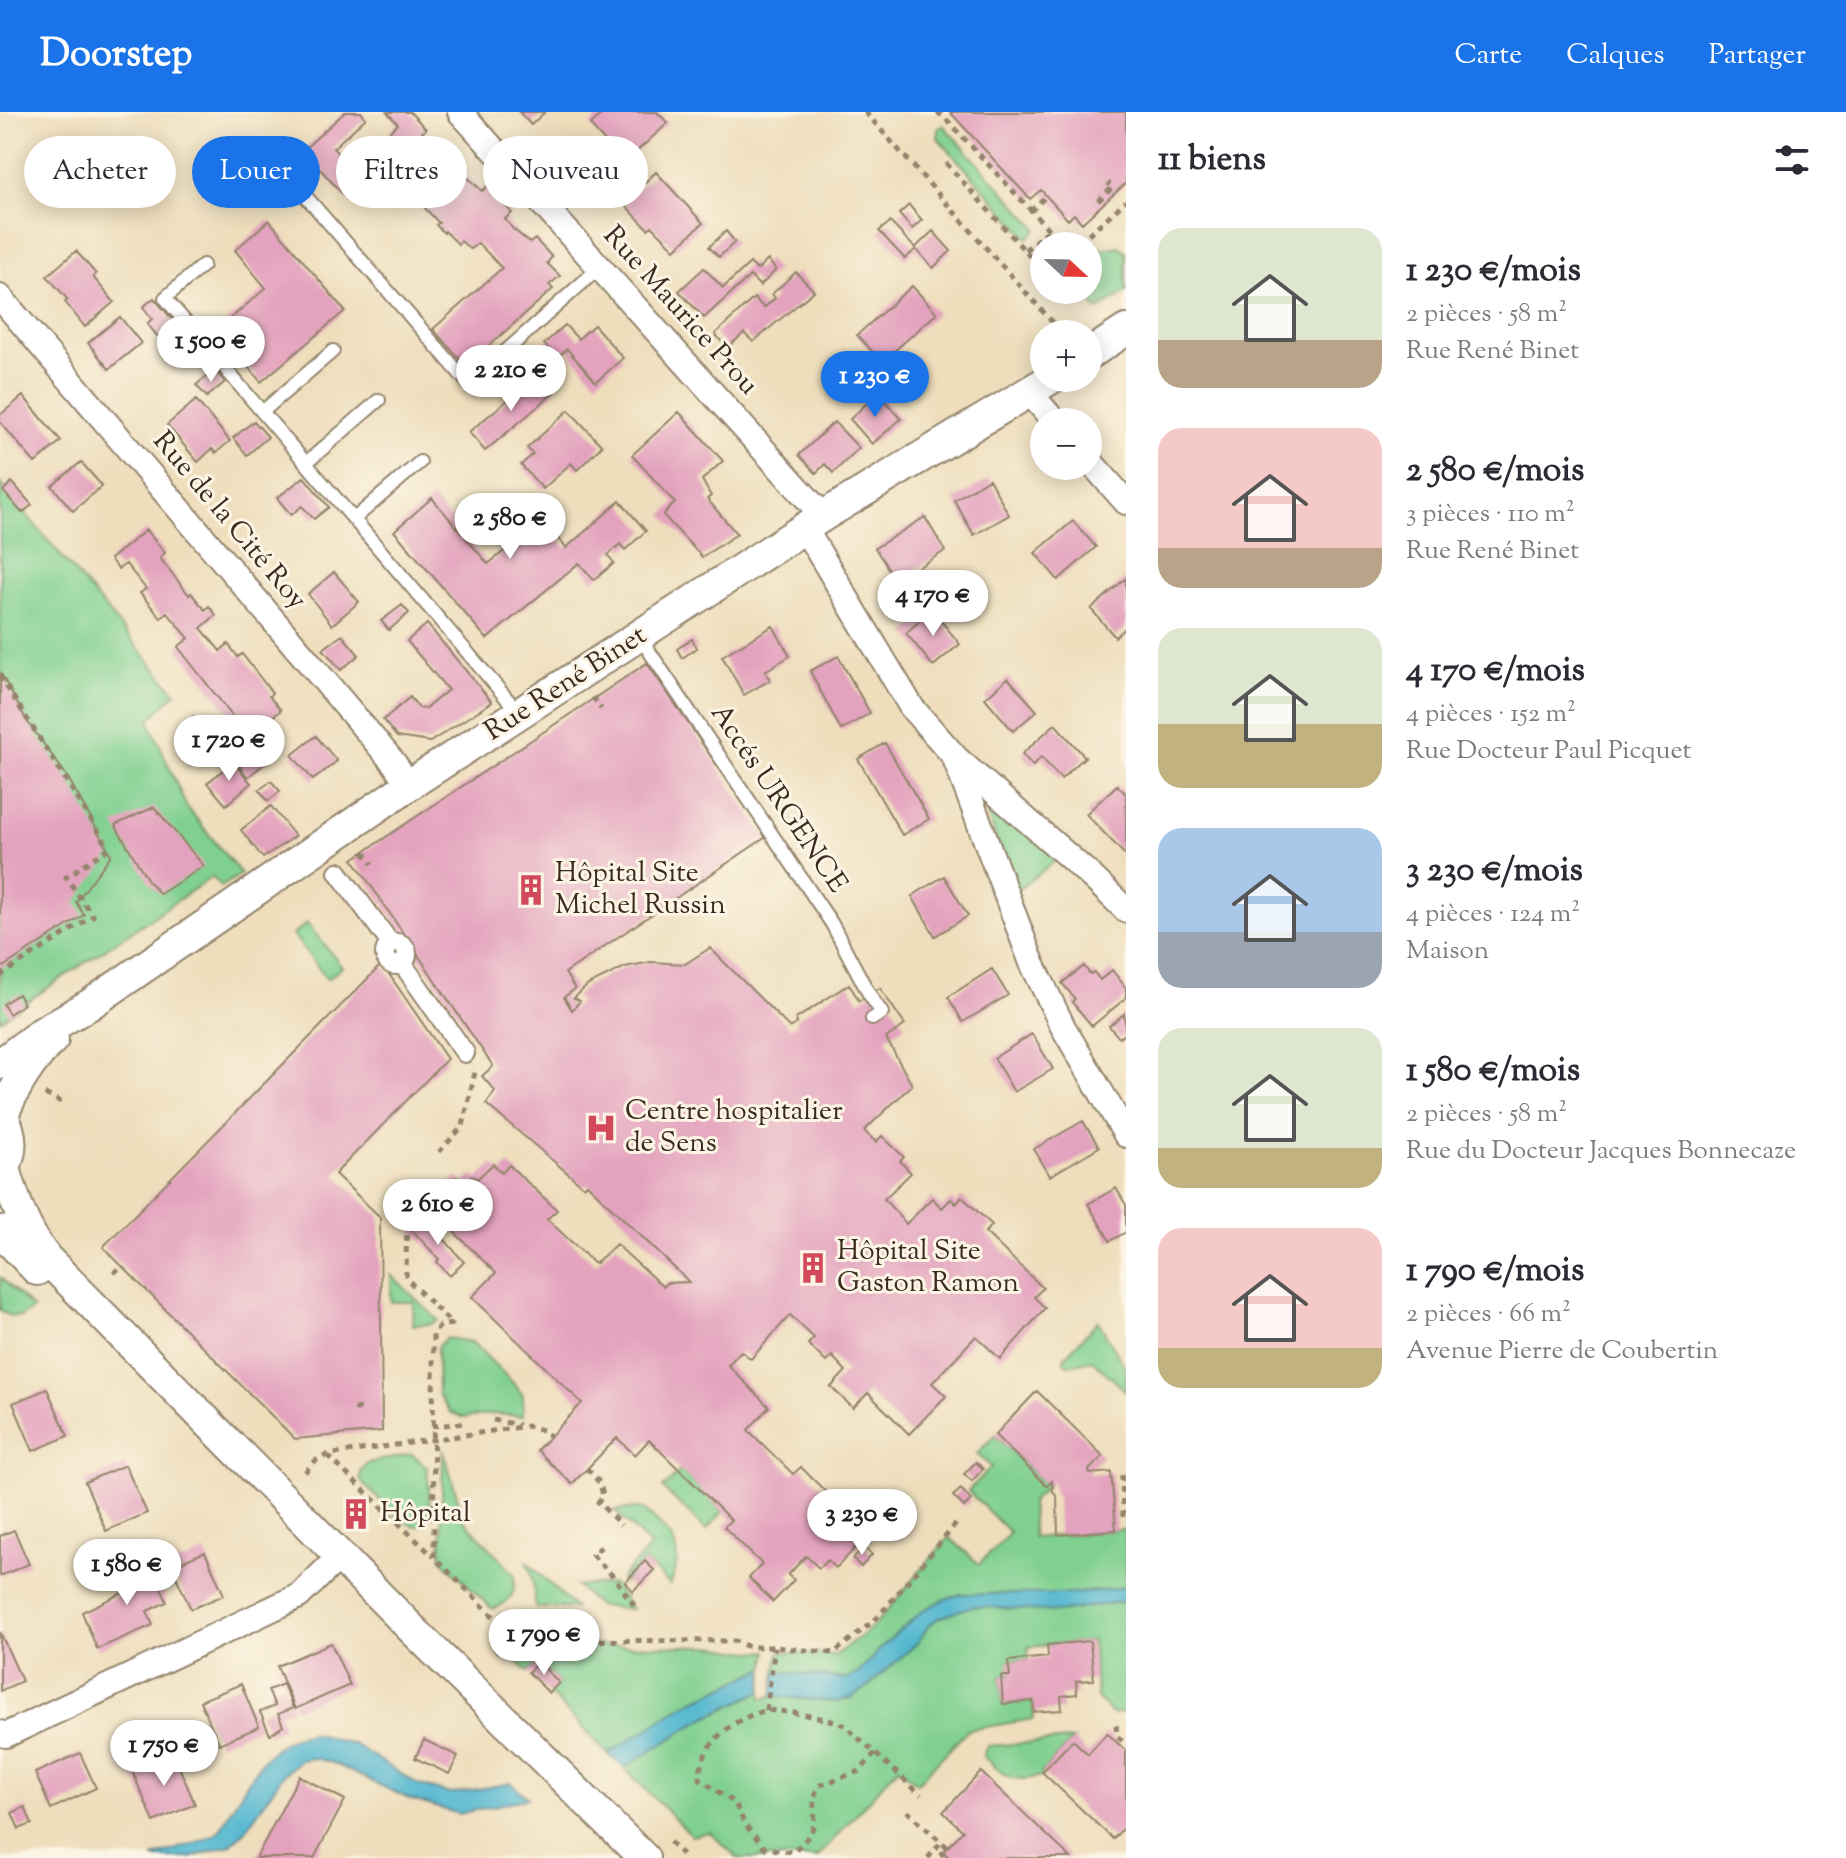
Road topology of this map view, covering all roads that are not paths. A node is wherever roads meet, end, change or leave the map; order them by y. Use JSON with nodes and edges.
{"nodes":[{"id":1,"x":460,"y":112,"type":"edge"},
{"id":2,"x":316,"y":208,"type":"edge"},
{"id":3,"x":203,"y":265,"type":"dead end"},
{"id":4,"x":600,"y":267,"type":"junction"},
{"id":5,"x":0,"y":297,"type":"edge"},
{"id":6,"x":1126,"y":330,"type":"edge"},
{"id":7,"x":1102,"y":346,"type":"edge"},
{"id":8,"x":333,"y":351,"type":"dead end"},
{"id":9,"x":1030,"y":392,"type":"edge"},
{"id":10,"x":379,"y":400,"type":"dead end"},
{"id":11,"x":262,"y":412,"type":"junction"},
{"id":12,"x":420,"y":462,"type":"dead end"},
{"id":13,"x":306,"y":463,"type":"junction"},
{"id":14,"x":1102,"y":475,"type":"edge"},
{"id":15,"x":1126,"y":502,"type":"edge"},
{"id":16,"x":354,"y":519,"type":"junction"},
{"id":17,"x":814,"y":522,"type":"junction"},
{"id":18,"x":639,"y":636,"type":"junction"},
{"id":19,"x":520,"y":714,"type":"junction"},
{"id":20,"x":956,"y":758,"type":"junction"},
{"id":21,"x":409,"y":785,"type":"junction"},
{"id":22,"x":338,"y":872,"type":"dead end"},
{"id":23,"x":1126,"y":910,"type":"edge"},
{"id":24,"x":89,"y":1005,"type":"junction"},
{"id":25,"x":872,"y":1019,"type":"dead end"},
{"id":26,"x":465,"y":1053,"type":"road end"},
{"id":27,"x":0,"y":1064,"type":"edge"},
{"id":28,"x":2,"y":1114,"type":"edge"},
{"id":29,"x":1126,"y":1135,"type":"edge"},
{"id":30,"x":2,"y":1171,"type":"edge"},
{"id":31,"x":0,"y":1231,"type":"edge"},
{"id":32,"x":221,"y":1434,"type":"junction"},
{"id":33,"x":340,"y":1556,"type":"junction"},
{"id":34,"x":0,"y":1733,"type":"edge"},
{"id":35,"x":644,"y":1858,"type":"edge"}],
"edges":[{"from":1,"to":4,"type":"street","name":"Rue Maurice Prou"},
{"from":2,"to":4,"type":"lane"},
{"from":3,"to":11,"type":"lane"},
{"from":4,"to":17,"type":"street","name":"Rue Maurice Prou"},
{"from":5,"to":21,"type":"street","name":"Rue de la Cité Roy"},
{"from":6,"to":7,"type":"street"},
{"from":8,"to":11,"type":"lane"},
{"from":9,"to":17,"type":"street","name":"Rue René Binet"},
{"from":10,"to":13,"type":"lane"},
{"from":11,"to":13,"type":"lane"},
{"from":12,"to":16,"type":"lane"},
{"from":13,"to":16,"type":"lane"},
{"from":14,"to":15,"type":"street"},
{"from":16,"to":19,"type":"lane"},
{"from":17,"to":18,"type":"street","name":"Rue René Binet"},
{"from":17,"to":20,"type":"street","name":"Rue Maurice Prou"},
{"from":18,"to":19,"type":"street","name":"Rue René Binet"},
{"from":18,"to":25,"type":"lane","name":"Accés URGENCE"},
{"from":19,"to":21,"type":"street","name":"Rue René Binet"},
{"from":20,"to":23,"type":"street"},
{"from":20,"to":29,"type":"street"},
{"from":21,"to":24,"type":"street","name":"Rue René Binet"},
{"from":22,"to":26,"type":"street"},
{"from":24,"to":27,"type":"street","name":"Rue René Binet"},
{"from":24,"to":28,"type":"street","name":"Rue René Binet"},
{"from":28,"to":30,"type":"street"},
{"from":30,"to":32,"type":"street"},
{"from":31,"to":32,"type":"street"},
{"from":32,"to":33,"type":"street"},
{"from":33,"to":34,"type":"street"},
{"from":33,"to":35,"type":"street"}]}
